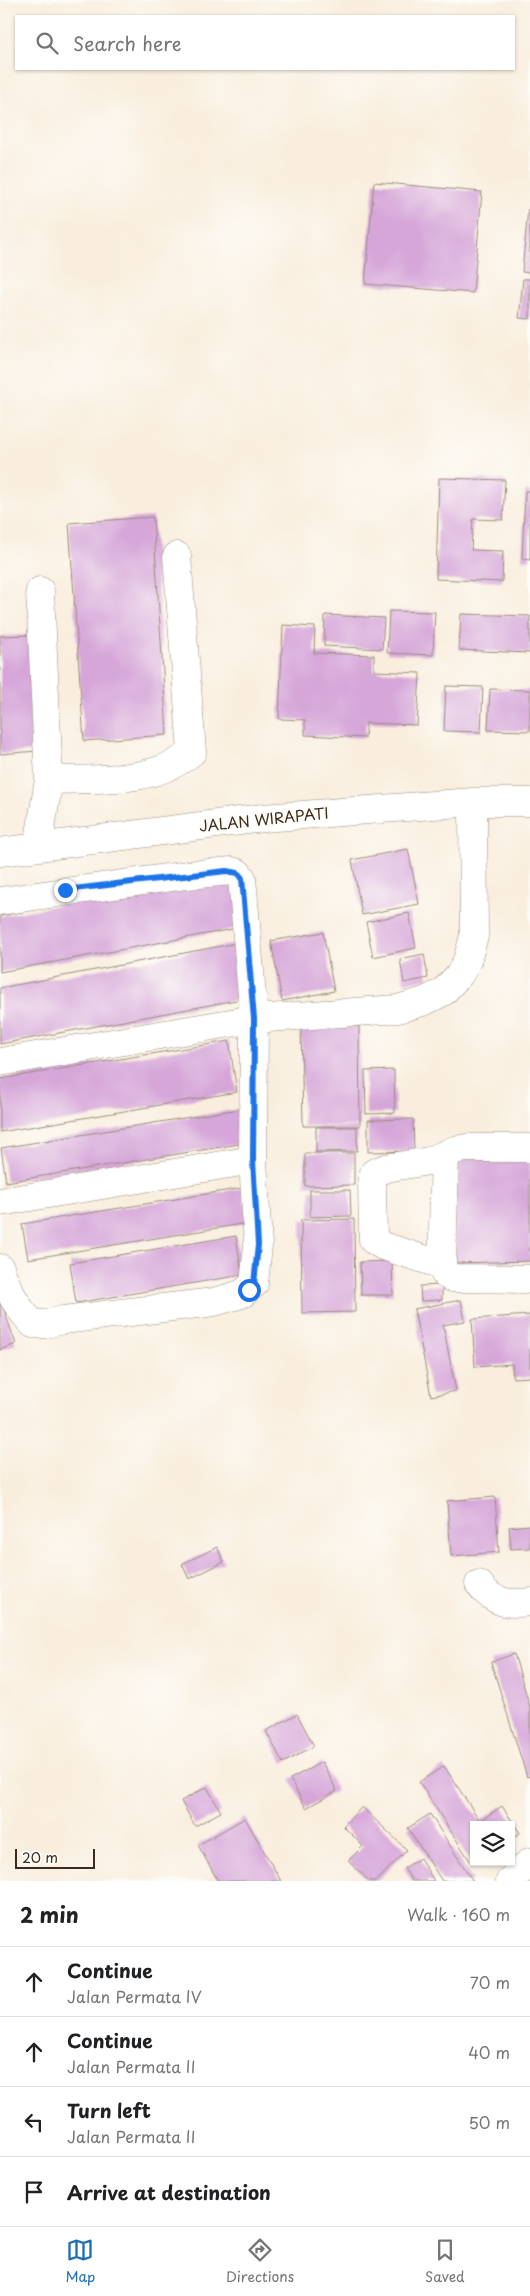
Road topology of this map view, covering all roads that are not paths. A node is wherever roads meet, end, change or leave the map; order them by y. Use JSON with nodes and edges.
{"nodes":[{"id":1,"x":177,"y":556,"type":"dead end"},
{"id":2,"x":40,"y":591,"type":"dead end"},
{"id":3,"x":49,"y":780,"type":"junction"},
{"id":4,"x":473,"y":802,"type":"junction"},
{"id":5,"x":530,"y":802,"type":"edge"},
{"id":6,"x":38,"y":846,"type":"junction"},
{"id":7,"x":0,"y":852,"type":"edge"},
{"id":8,"x":0,"y":901,"type":"edge"},
{"id":9,"x":254,"y":1019,"type":"junction"},
{"id":10,"x":0,"y":1062,"type":"edge"},
{"id":11,"x":530,"y":1148,"type":"edge"},
{"id":12,"x":445,"y":1154,"type":"junction"},
{"id":13,"x":253,"y":1160,"type":"junction"},
{"id":14,"x":0,"y":1202,"type":"edge"},
{"id":15,"x":442,"y":1265,"type":"junction"},
{"id":16,"x":0,"y":1268,"type":"edge"},
{"id":17,"x":530,"y":1279,"type":"edge"},
{"id":18,"x":479,"y":1584,"type":"dead end"},
{"id":19,"x":530,"y":1602,"type":"edge"},
{"id":20,"x":530,"y":1862,"type":"edge"},
{"id":21,"x":510,"y":1881,"type":"edge"}],
"edges":[{"from":1,"to":3,"type":"street"},
{"from":2,"to":3,"type":"street"},
{"from":3,"to":6,"type":"street"},
{"from":4,"to":5,"type":"street","name":"JALAN WIRAPATI"},
{"from":4,"to":6,"type":"street","name":"JALAN WIRAPATI"},
{"from":4,"to":9,"type":"street"},
{"from":6,"to":7,"type":"street","name":"JALAN WIRAPATI"},
{"from":8,"to":9,"type":"street"},
{"from":9,"to":10,"type":"street"},
{"from":9,"to":13,"type":"street"},
{"from":11,"to":12,"type":"street"},
{"from":12,"to":15,"type":"street"},
{"from":12,"to":15,"type":"street"},
{"from":13,"to":14,"type":"street"},
{"from":13,"to":16,"type":"street"},
{"from":15,"to":17,"type":"street"},
{"from":18,"to":19,"type":"street"},
{"from":20,"to":21,"type":"street"}]}
